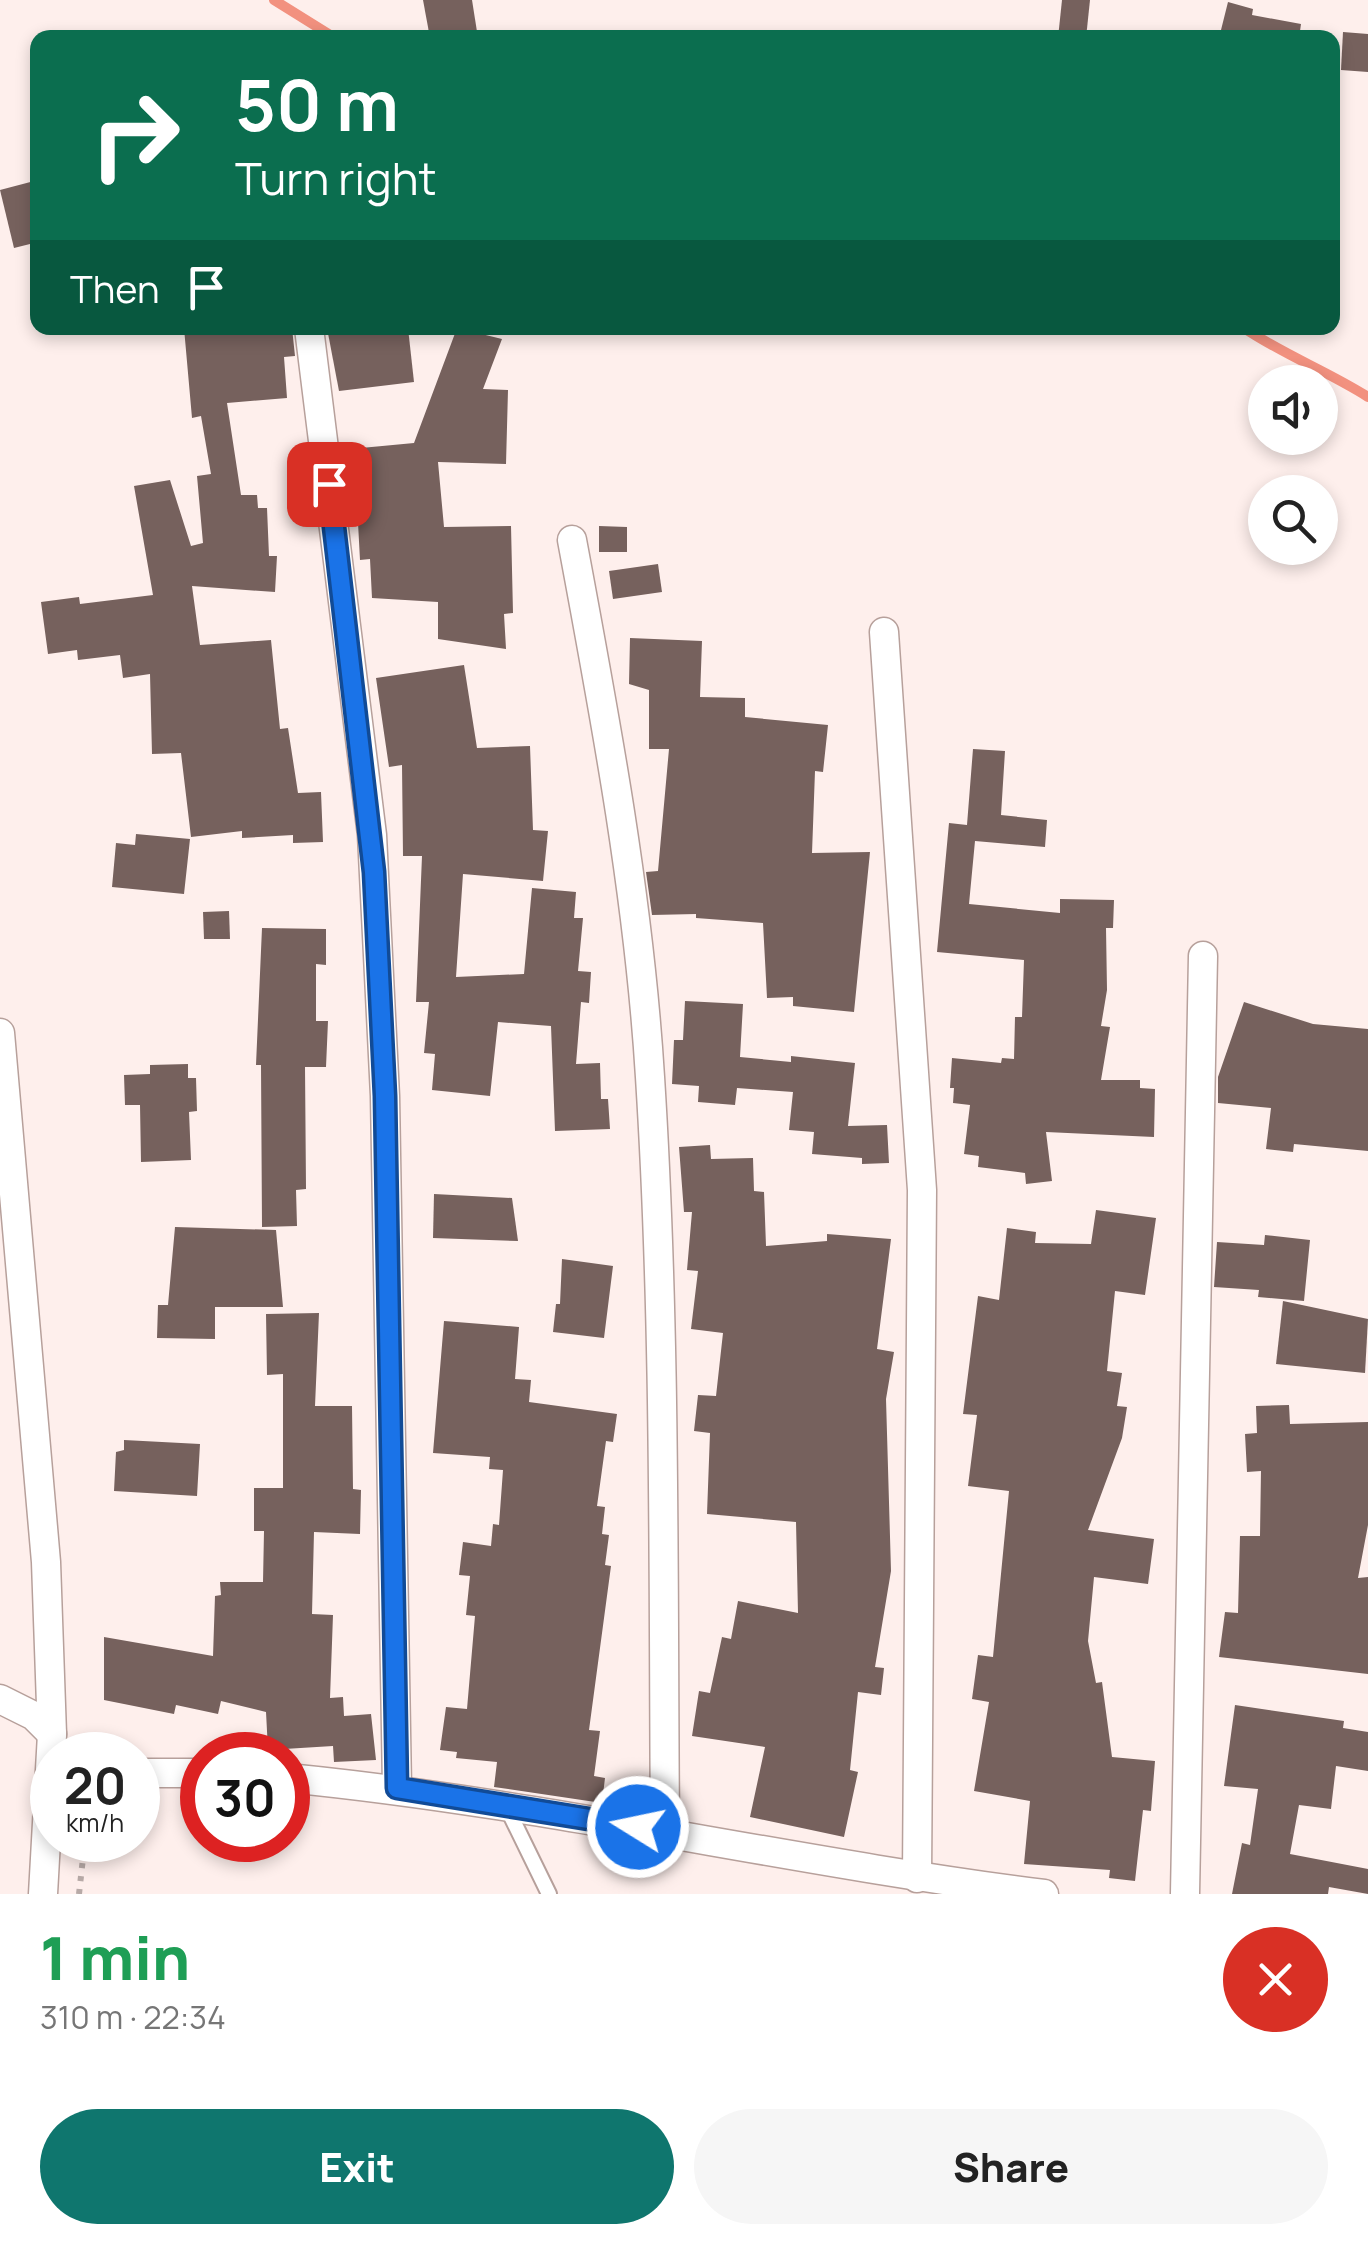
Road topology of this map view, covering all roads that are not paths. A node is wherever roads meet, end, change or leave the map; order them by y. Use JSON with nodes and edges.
{"nodes":[{"id":1,"x":310,"y":335,"type":"edge"},
{"id":2,"x":572,"y":540,"type":"dead end"},
{"id":3,"x":884,"y":632,"type":"dead end"},
{"id":4,"x":1202,"y":956,"type":"dead end"},
{"id":5,"x":0,"y":1032,"type":"edge"},
{"id":6,"x":0,"y":1699,"type":"edge"},
{"id":7,"x":50,"y":1732,"type":"edge"},
{"id":8,"x":52,"y":1732,"type":"edge"},
{"id":9,"x":310,"y":1780,"type":"edge"},
{"id":10,"x":397,"y":1788,"type":"junction"},
{"id":11,"x":505,"y":1805,"type":"junction"},
{"id":12,"x":665,"y":1832,"type":"junction"},
{"id":13,"x":45,"y":1862,"type":"edge"},
{"id":14,"x":917,"y":1878,"type":"junction"},
{"id":15,"x":948,"y":1888,"type":"edge"},
{"id":16,"x":43,"y":1894,"type":"edge"},
{"id":17,"x":550,"y":1894,"type":"edge"},
{"id":18,"x":1044,"y":1894,"type":"edge"},
{"id":19,"x":1184,"y":1894,"type":"edge"}],
"edges":[{"from":1,"to":10,"type":"street"},
{"from":2,"to":12,"type":"street"},
{"from":3,"to":14,"type":"street"},
{"from":4,"to":19,"type":"street"},
{"from":5,"to":8,"type":"street"},
{"from":6,"to":7,"type":"street"},
{"from":9,"to":10,"type":"street"},
{"from":10,"to":11,"type":"street"},
{"from":11,"to":12,"type":"street"},
{"from":11,"to":17,"type":"lane"},
{"from":12,"to":14,"type":"street"},
{"from":13,"to":16,"type":"street"},
{"from":14,"to":15,"type":"street"},
{"from":15,"to":18,"type":"street"}]}
